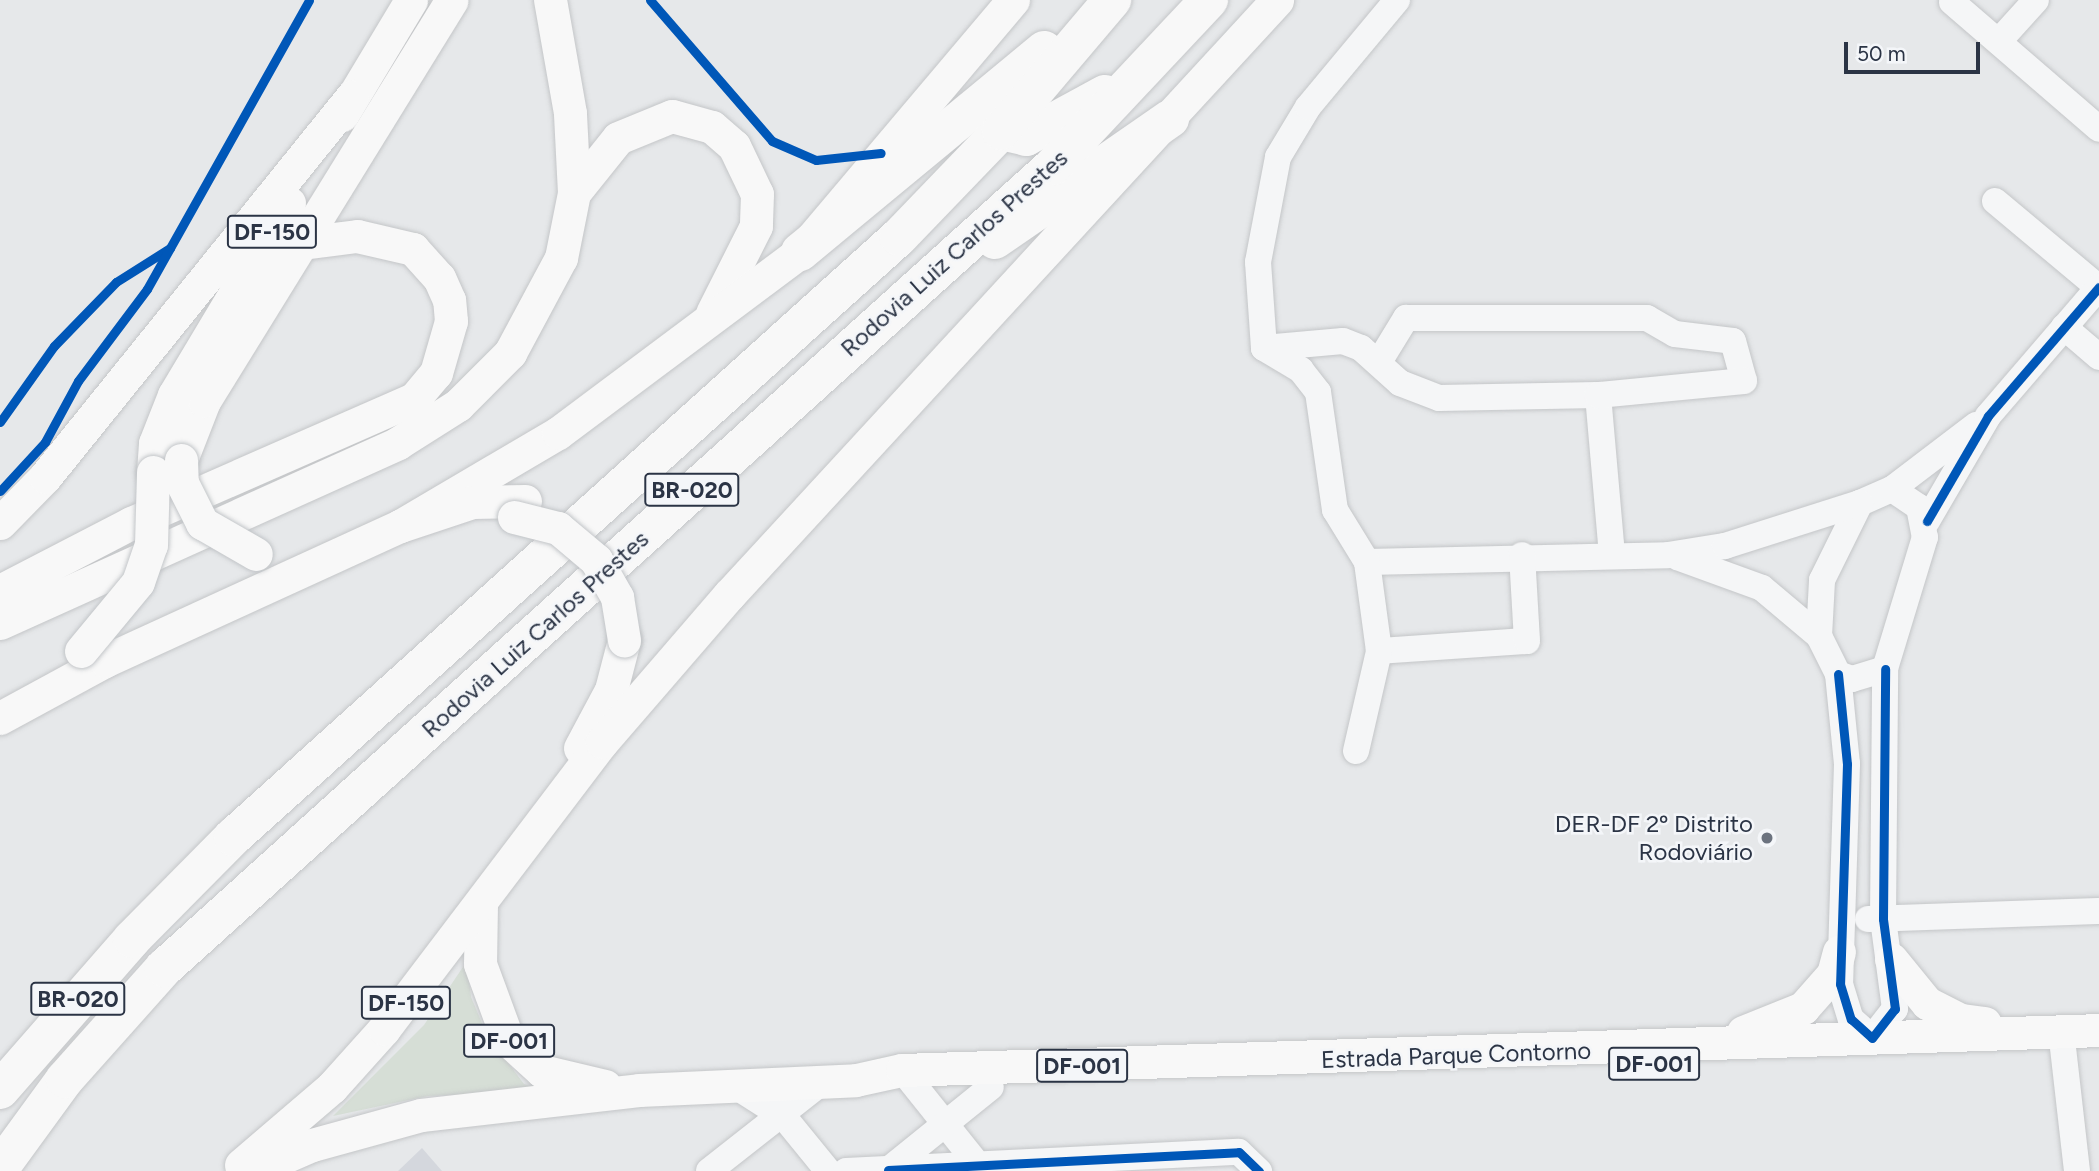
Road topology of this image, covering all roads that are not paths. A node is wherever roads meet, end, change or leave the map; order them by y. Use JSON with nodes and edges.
{"nodes":[{"id":1,"x":411,"y":0,"type":"edge"},
{"id":2,"x":452,"y":0,"type":"edge"},
{"id":3,"x":550,"y":0,"type":"edge"},
{"id":4,"x":1013,"y":0,"type":"edge"},
{"id":5,"x":1105,"y":0,"type":"edge"},
{"id":6,"x":1112,"y":0,"type":"edge"},
{"id":7,"x":1209,"y":0,"type":"edge"},
{"id":8,"x":1277,"y":0,"type":"edge"},
{"id":9,"x":1397,"y":0,"type":"edge"},
{"id":10,"x":2036,"y":0,"type":"edge"},
{"id":11,"x":1952,"y":2,"type":"dead end"},
{"id":12,"x":1999,"y":41,"type":"junction"},
{"id":13,"x":1152,"y":64,"type":"junction"},
{"id":14,"x":352,"y":97,"type":"junction"},
{"id":15,"x":1170,"y":119,"type":"junction"},
{"id":16,"x":2099,"y":129,"type":"edge"},
{"id":17,"x":1001,"y":131,"type":"junction"},
{"id":18,"x":574,"y":193,"type":"junction"},
{"id":19,"x":1995,"y":201,"type":"dead end"},
{"id":20,"x":302,"y":243,"type":"junction"},
{"id":21,"x":800,"y":252,"type":"junction"},
{"id":22,"x":933,"y":271,"type":"junction"},
{"id":23,"x":2099,"y":287,"type":"edge"},
{"id":24,"x":2064,"y":327,"type":"junction"},
{"id":25,"x":704,"y":328,"type":"junction"},
{"id":26,"x":1264,"y":348,"type":"junction"},
{"id":27,"x":2099,"y":357,"type":"edge"},
{"id":28,"x":1379,"y":362,"type":"junction"},
{"id":29,"x":1598,"y":395,"type":"junction"},
{"id":30,"x":1989,"y":416,"type":"junction"},
{"id":31,"x":167,"y":466,"type":"junction"},
{"id":32,"x":1892,"y":488,"type":"junction"},
{"id":33,"x":1860,"y":503,"type":"junction"},
{"id":34,"x":520,"y":509,"type":"junction"},
{"id":35,"x":1927,"y":521,"type":"junction"},
{"id":36,"x":0,"y":523,"type":"edge"},
{"id":37,"x":400,"y":526,"type":"junction"},
{"id":38,"x":351,"y":549,"type":"junction"},
{"id":39,"x":1612,"y":554,"type":"junction"},
{"id":40,"x":1522,"y":555,"type":"junction"},
{"id":41,"x":1668,"y":555,"type":"junction"},
{"id":42,"x":1367,"y":562,"type":"junction"},
{"id":43,"x":263,"y":589,"type":"junction"},
{"id":44,"x":0,"y":591,"type":"edge"},
{"id":45,"x":0,"y":623,"type":"edge"},
{"id":46,"x":631,"y":633,"type":"junction"},
{"id":47,"x":1819,"y":636,"type":"junction"},
{"id":48,"x":1379,"y":651,"type":"junction"},
{"id":49,"x":1885,"y":669,"type":"junction"},
{"id":50,"x":1838,"y":674,"type":"junction"},
{"id":51,"x":33,"y":697,"type":"junction"},
{"id":52,"x":0,"y":718,"type":"edge"},
{"id":53,"x":602,"y":742,"type":"junction"},
{"id":54,"x":1356,"y":751,"type":"dead end"},
{"id":55,"x":543,"y":818,"type":"junction"},
{"id":56,"x":1846,"y":838,"type":"junction"},
{"id":57,"x":1884,"y":839,"type":"junction"},
{"id":58,"x":481,"y":903,"type":"junction"},
{"id":59,"x":2099,"y":911,"type":"edge"},
{"id":60,"x":1845,"y":919,"type":"junction"},
{"id":61,"x":1883,"y":919,"type":"junction"},
{"id":62,"x":1839,"y":952,"type":"junction"},
{"id":63,"x":1891,"y":959,"type":"junction"},
{"id":64,"x":2099,"y":1022,"type":"edge"},
{"id":65,"x":2099,"y":1030,"type":"edge"},
{"id":66,"x":1872,"y":1038,"type":"junction"},
{"id":67,"x":1681,"y":1046,"type":"junction"},
{"id":68,"x":2099,"y":1046,"type":"edge"},
{"id":69,"x":2063,"y":1048,"type":"junction"},
{"id":70,"x":1915,"y":1051,"type":"junction"},
{"id":71,"x":1829,"y":1053,"type":"junction"},
{"id":72,"x":907,"y":1078,"type":"junction"},
{"id":73,"x":822,"y":1082,"type":"junction"},
{"id":74,"x":732,"y":1083,"type":"junction"},
{"id":75,"x":990,"y":1087,"type":"junction"},
{"id":76,"x":0,"y":1090,"type":"edge"},
{"id":77,"x":639,"y":1090,"type":"junction"},
{"id":78,"x":784,"y":1117,"type":"junction"},
{"id":79,"x":942,"y":1122,"type":"junction"},
{"id":80,"x":978,"y":1165,"type":"junction"},
{"id":81,"x":0,"y":1168,"type":"edge"},
{"id":82,"x":941,"y":1169,"type":"edge"},
{"id":83,"x":888,"y":1170,"type":"edge"},
{"id":84,"x":234,"y":1171,"type":"edge"},
{"id":85,"x":253,"y":1171,"type":"edge"},
{"id":86,"x":709,"y":1171,"type":"edge"},
{"id":87,"x":828,"y":1171,"type":"edge"},
{"id":88,"x":846,"y":1171,"type":"edge"},
{"id":89,"x":858,"y":1171,"type":"edge"},
{"id":90,"x":1259,"y":1171,"type":"edge"},
{"id":91,"x":2077,"y":1171,"type":"edge"}],
"edges":[{"from":1,"to":14,"type":"main road","number":"DF-150"},
{"from":2,"to":20,"type":"main road","number":"DF-150"},
{"from":3,"to":18,"type":"main road"},
{"from":4,"to":21,"type":"main road"},
{"from":5,"to":21,"type":"highway"},
{"from":6,"to":17,"type":"highway","name":"Rodovia Luiz Carlos Prestes","number":"BR-020"},
{"from":7,"to":13,"type":"highway","name":"Rodovia Luiz Carlos Prestes","number":"BR-020"},
{"from":8,"to":15,"type":"main road"},
{"from":9,"to":26,"type":"street"},
{"from":10,"to":12,"type":"street"},
{"from":11,"to":12,"type":"street"},
{"from":12,"to":16,"type":"street"},
{"from":13,"to":17,"type":"highway"},
{"from":13,"to":22,"type":"highway","name":"Rodovia Luiz Carlos Prestes","number":"BR-020"},
{"from":14,"to":31,"type":"main road","number":"DF-150"},
{"from":14,"to":36,"type":"main road"},
{"from":15,"to":22,"type":"highway"},
{"from":15,"to":53,"type":"main road"},
{"from":17,"to":76,"type":"highway","name":"Rodovia Luiz Carlos Prestes","number":"BR-020"},
{"from":18,"to":25,"type":"main road"},
{"from":18,"to":45,"type":"main road"},
{"from":19,"to":23,"type":"street"},
{"from":20,"to":31,"type":"main road","number":"DF-150"},
{"from":20,"to":44,"type":"main road"},
{"from":21,"to":25,"type":"main road"},
{"from":22,"to":81,"type":"highway","name":"Rodovia Luiz Carlos Prestes","number":"BR-020"},
{"from":23,"to":24,"type":"street"},
{"from":24,"to":27,"type":"street"},
{"from":24,"to":30,"type":"street"},
{"from":25,"to":37,"type":"main road"},
{"from":26,"to":28,"type":"street"},
{"from":26,"to":42,"type":"street"},
{"from":28,"to":29,"type":"street"},
{"from":28,"to":29,"type":"street"},
{"from":29,"to":39,"type":"street"},
{"from":30,"to":32,"type":"street"},
{"from":30,"to":35,"type":"street"},
{"from":31,"to":38,"type":"main road","number":"DF-150","bridge":true},
{"from":31,"to":51,"type":"main road","number":"DF-150","bridge":true},
{"from":32,"to":33,"type":"street"},
{"from":32,"to":35,"type":"street"},
{"from":33,"to":41,"type":"street"},
{"from":33,"to":47,"type":"street"},
{"from":34,"to":37,"type":"main road","number":"DF-150"},
{"from":34,"to":43,"type":"main road"},
{"from":34,"to":46,"type":"main road","number":"DF-150"},
{"from":35,"to":49,"type":"street"},
{"from":37,"to":38,"type":"main road","number":"DF-150"},
{"from":38,"to":43,"type":"main road","number":"DF-150"},
{"from":39,"to":40,"type":"street"},
{"from":39,"to":41,"type":"street"},
{"from":40,"to":42,"type":"street"},
{"from":40,"to":48,"type":"street"},
{"from":41,"to":47,"type":"street"},
{"from":42,"to":48,"type":"street"},
{"from":43,"to":51,"type":"main road","number":"DF-150"},
{"from":46,"to":53,"type":"main road","number":"DF-150"},
{"from":46,"to":55,"type":"main road"},
{"from":47,"to":50,"type":"street"},
{"from":48,"to":54,"type":"street"},
{"from":49,"to":50,"type":"street"},
{"from":49,"to":57,"type":"street"},
{"from":50,"to":56,"type":"street"},
{"from":51,"to":52,"type":"main road","number":"DF-150"},
{"from":53,"to":55,"type":"main road","number":"DF-150"},
{"from":55,"to":58,"type":"main road","number":"DF-150"},
{"from":56,"to":57,"type":"street"},
{"from":56,"to":60,"type":"street"},
{"from":57,"to":61,"type":"street"},
{"from":58,"to":77,"type":"main road","name":"Estrada Parque Contorno","number":"DF-001"},
{"from":58,"to":84,"type":"main road","number":"DF-150"},
{"from":59,"to":61,"type":"street"},
{"from":60,"to":61,"type":"street"},
{"from":60,"to":62,"type":"street"},
{"from":61,"to":63,"type":"street"},
{"from":62,"to":66,"type":"street"},
{"from":62,"to":67,"type":"main road"},
{"from":63,"to":64,"type":"main road"},
{"from":63,"to":66,"type":"street"},
{"from":65,"to":66,"type":"main road","name":"Estrada Parque Contorno","number":"DF-001"},
{"from":66,"to":67,"type":"main road","name":"Estrada Parque Contorno","number":"DF-001"},
{"from":66,"to":70,"type":"main road"},
{"from":66,"to":71,"type":"main road"},
{"from":67,"to":72,"type":"main road","name":"Estrada Parque Contorno","number":"DF-001"},
{"from":68,"to":69,"type":"main road","name":"Estrada Parque Contorno","number":"DF-001"},
{"from":69,"to":70,"type":"main road","name":"Estrada Parque Contorno","number":"DF-001"},
{"from":69,"to":91,"type":"street"},
{"from":70,"to":71,"type":"main road","name":"Estrada Parque Contorno","number":"DF-001"},
{"from":71,"to":75,"type":"main road","name":"Estrada Parque Contorno","number":"DF-001"},
{"from":72,"to":73,"type":"main road","name":"Estrada Parque Contorno","number":"DF-001"},
{"from":72,"to":75,"type":"main road","name":"Estrada Parque Contorno","number":"DF-001"},
{"from":72,"to":79,"type":"street"},
{"from":73,"to":74,"type":"main road","name":"Estrada Parque Contorno","number":"DF-001"},
{"from":73,"to":78,"type":"street"},
{"from":74,"to":77,"type":"main road","name":"Estrada Parque Contorno","number":"DF-001"},
{"from":74,"to":78,"type":"street"},
{"from":75,"to":79,"type":"street"},
{"from":77,"to":85,"type":"main road","name":"Estrada Parque Contorno","number":"DF-001"},
{"from":78,"to":86,"type":"street"},
{"from":78,"to":87,"type":"street"},
{"from":79,"to":80,"type":"street"},
{"from":79,"to":83,"type":"street"},
{"from":80,"to":82,"type":"street"},
{"from":80,"to":90,"type":"street"},
{"from":82,"to":83,"type":"street"},
{"from":83,"to":89,"type":"street"},
{"from":88,"to":89,"type":"street"}]}
